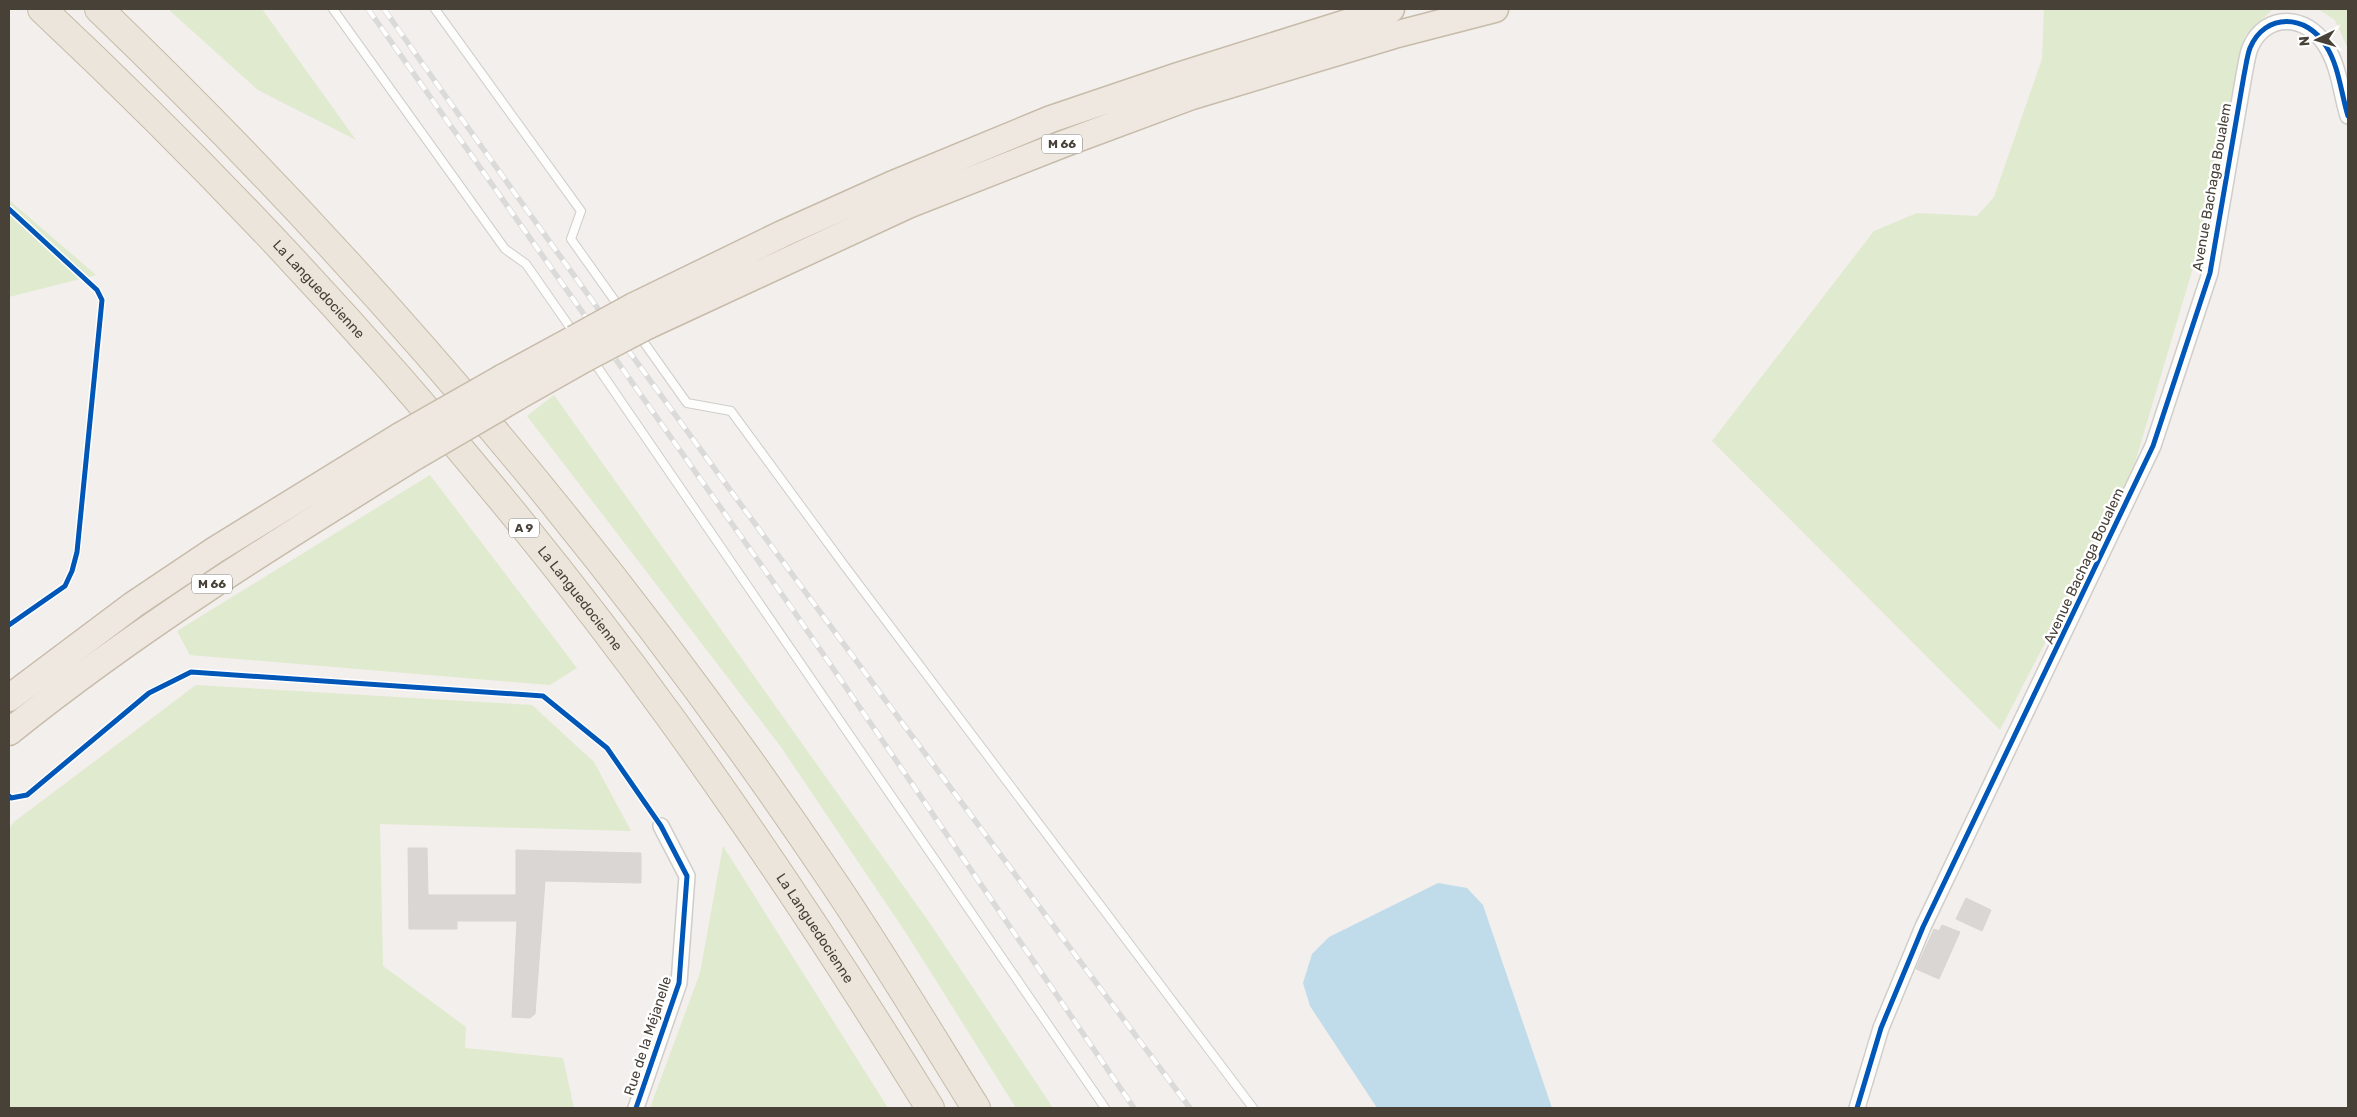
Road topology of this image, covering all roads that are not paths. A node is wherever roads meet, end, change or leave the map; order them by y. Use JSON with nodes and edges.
{"nodes":[{"id":1,"x":42,"y":9,"type":"edge"},
{"id":2,"x":99,"y":9,"type":"edge"},
{"id":3,"x":333,"y":9,"type":"edge"},
{"id":4,"x":435,"y":9,"type":"edge"},
{"id":5,"x":1390,"y":9,"type":"edge"},
{"id":6,"x":1495,"y":9,"type":"edge"},
{"id":7,"x":2348,"y":116,"type":"edge"},
{"id":8,"x":635,"y":319,"type":"junction"},
{"id":9,"x":509,"y":388,"type":"junction"},
{"id":10,"x":9,"y":698,"type":"edge"},
{"id":11,"x":9,"y":732,"type":"edge"},
{"id":12,"x":661,"y":826,"type":"dead end"},
{"id":13,"x":636,"y":1108,"type":"edge"},
{"id":14,"x":930,"y":1108,"type":"edge"},
{"id":15,"x":976,"y":1108,"type":"edge"},
{"id":16,"x":1105,"y":1108,"type":"edge"},
{"id":17,"x":1253,"y":1108,"type":"edge"},
{"id":18,"x":1857,"y":1108,"type":"edge"}],
"edges":[{"from":1,"to":14,"type":"highway","name":"La Languedocienne","number":"A 9"},
{"from":2,"to":15,"type":"highway"},
{"from":3,"to":16,"type":"lane"},
{"from":4,"to":8,"type":"lane"},
{"from":5,"to":8,"type":"highway","number":"M 66"},
{"from":6,"to":8,"type":"highway","number":"M 66"},
{"from":7,"to":18,"type":"street","name":"Avenue Bachaga Boualem"},
{"from":8,"to":9,"type":"highway","number":"M 66","bridge":true},
{"from":8,"to":17,"type":"lane"},
{"from":9,"to":10,"type":"highway","number":"M 66","bridge":true},
{"from":9,"to":11,"type":"highway","number":"M 66","bridge":true},
{"from":12,"to":13,"type":"street","name":"Rue de la Méjanelle"}]}
